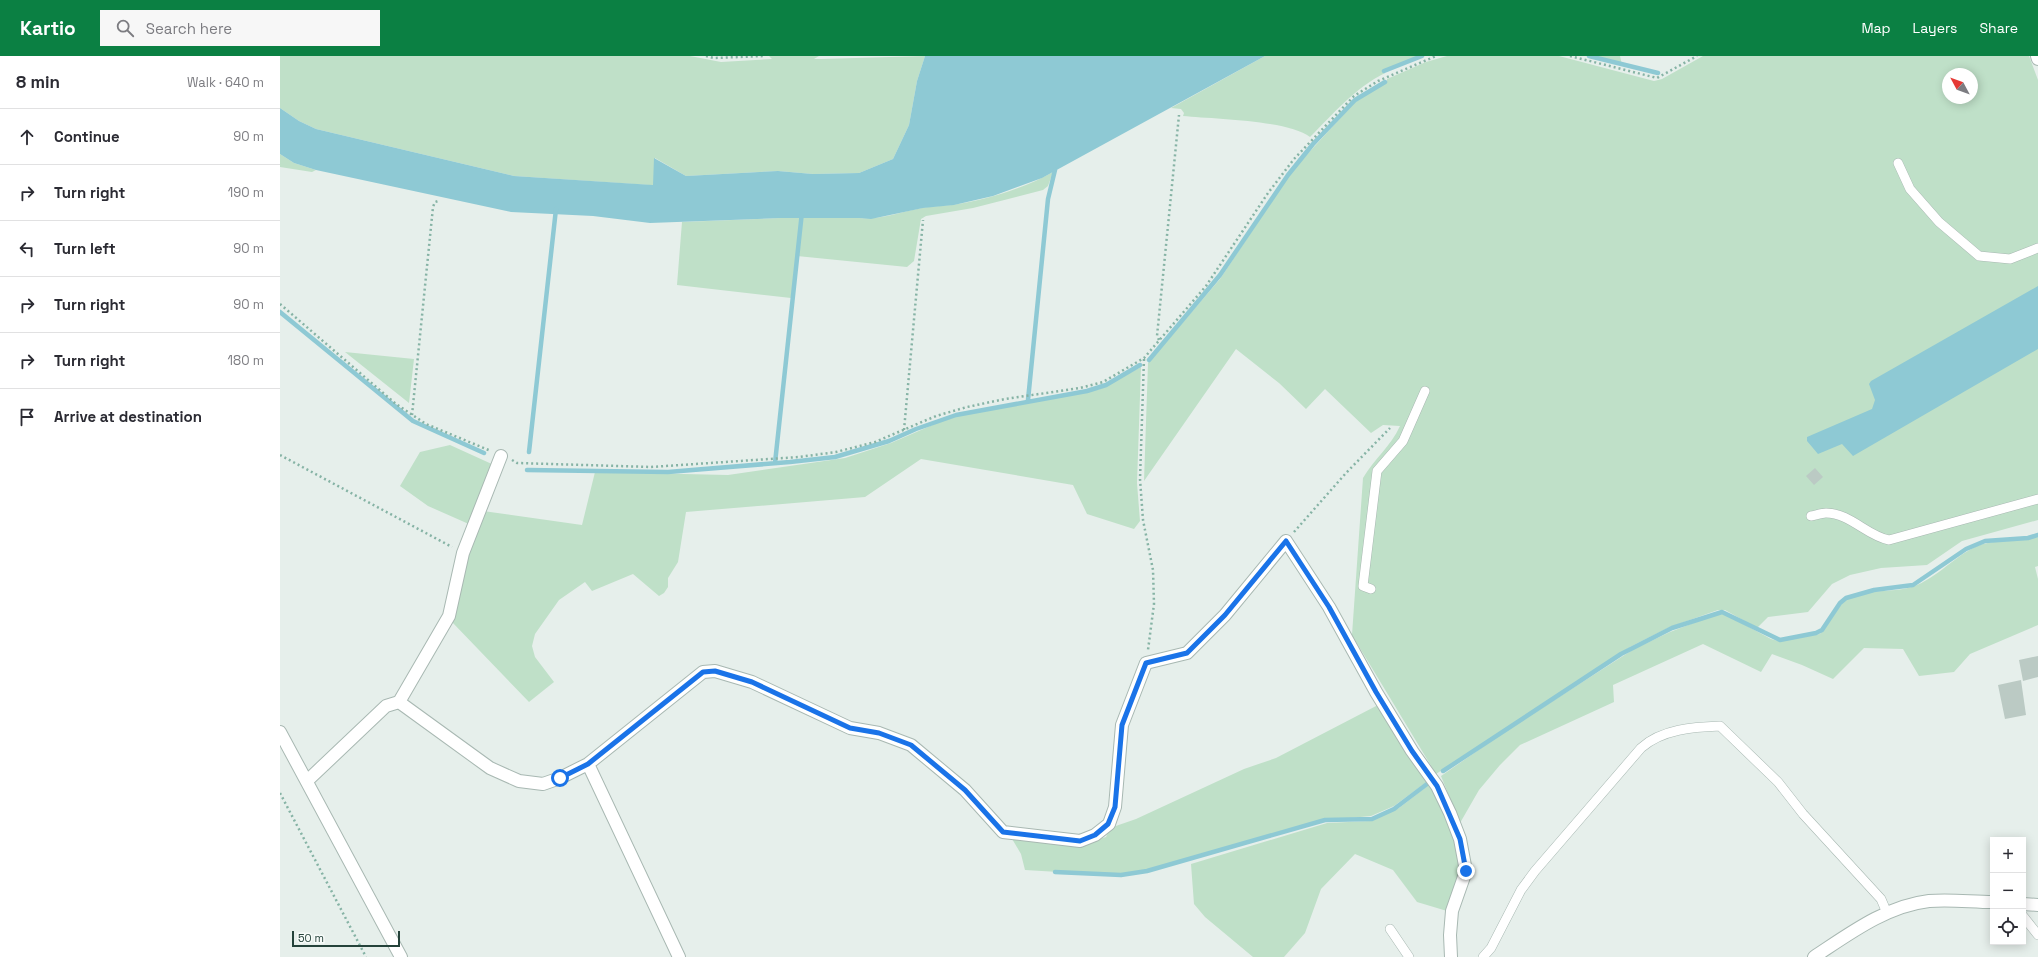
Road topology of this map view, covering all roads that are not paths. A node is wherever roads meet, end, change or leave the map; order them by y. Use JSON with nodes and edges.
{"nodes":[{"id":1,"x":1898,"y":163,"type":"dead end"},
{"id":2,"x":2038,"y":248,"type":"edge"},
{"id":3,"x":1425,"y":391,"type":"dead end"},
{"id":4,"x":502,"y":456,"type":"road end"},
{"id":5,"x":2038,"y":499,"type":"edge"},
{"id":6,"x":1811,"y":516,"type":"dead end"},
{"id":7,"x":1371,"y":589,"type":"dead end"},
{"id":8,"x":399,"y":702,"type":"junction"},
{"id":9,"x":280,"y":732,"type":"edge"},
{"id":10,"x":588,"y":764,"type":"junction"},
{"id":11,"x":307,"y":781,"type":"junction"},
{"id":12,"x":1990,"y":902,"type":"edge"},
{"id":13,"x":2026,"y":904,"type":"edge"},
{"id":14,"x":2038,"y":905,"type":"edge"},
{"id":15,"x":1887,"y":912,"type":"junction"},
{"id":16,"x":2026,"y":920,"type":"edge"},
{"id":17,"x":1390,"y":929,"type":"dead end"},
{"id":18,"x":2038,"y":935,"type":"edge"},
{"id":19,"x":402,"y":957,"type":"edge"},
{"id":20,"x":679,"y":957,"type":"edge"},
{"id":21,"x":1409,"y":957,"type":"edge"},
{"id":22,"x":1451,"y":957,"type":"edge"},
{"id":23,"x":1484,"y":957,"type":"edge"},
{"id":24,"x":1814,"y":957,"type":"edge"}],
"edges":[{"from":1,"to":2,"type":"lane"},
{"from":3,"to":7,"type":"lane"},
{"from":4,"to":8,"type":"street"},
{"from":5,"to":6,"type":"lane"},
{"from":8,"to":10,"type":"street"},
{"from":8,"to":11,"type":"street"},
{"from":9,"to":11,"type":"street"},
{"from":10,"to":20,"type":"street"},
{"from":10,"to":22,"type":"street"},
{"from":11,"to":19,"type":"street"},
{"from":12,"to":15,"type":"street"},
{"from":13,"to":14,"type":"street"},
{"from":15,"to":23,"type":"lane"},
{"from":15,"to":24,"type":"street"},
{"from":16,"to":18,"type":"lane"},
{"from":17,"to":21,"type":"lane"}]}
